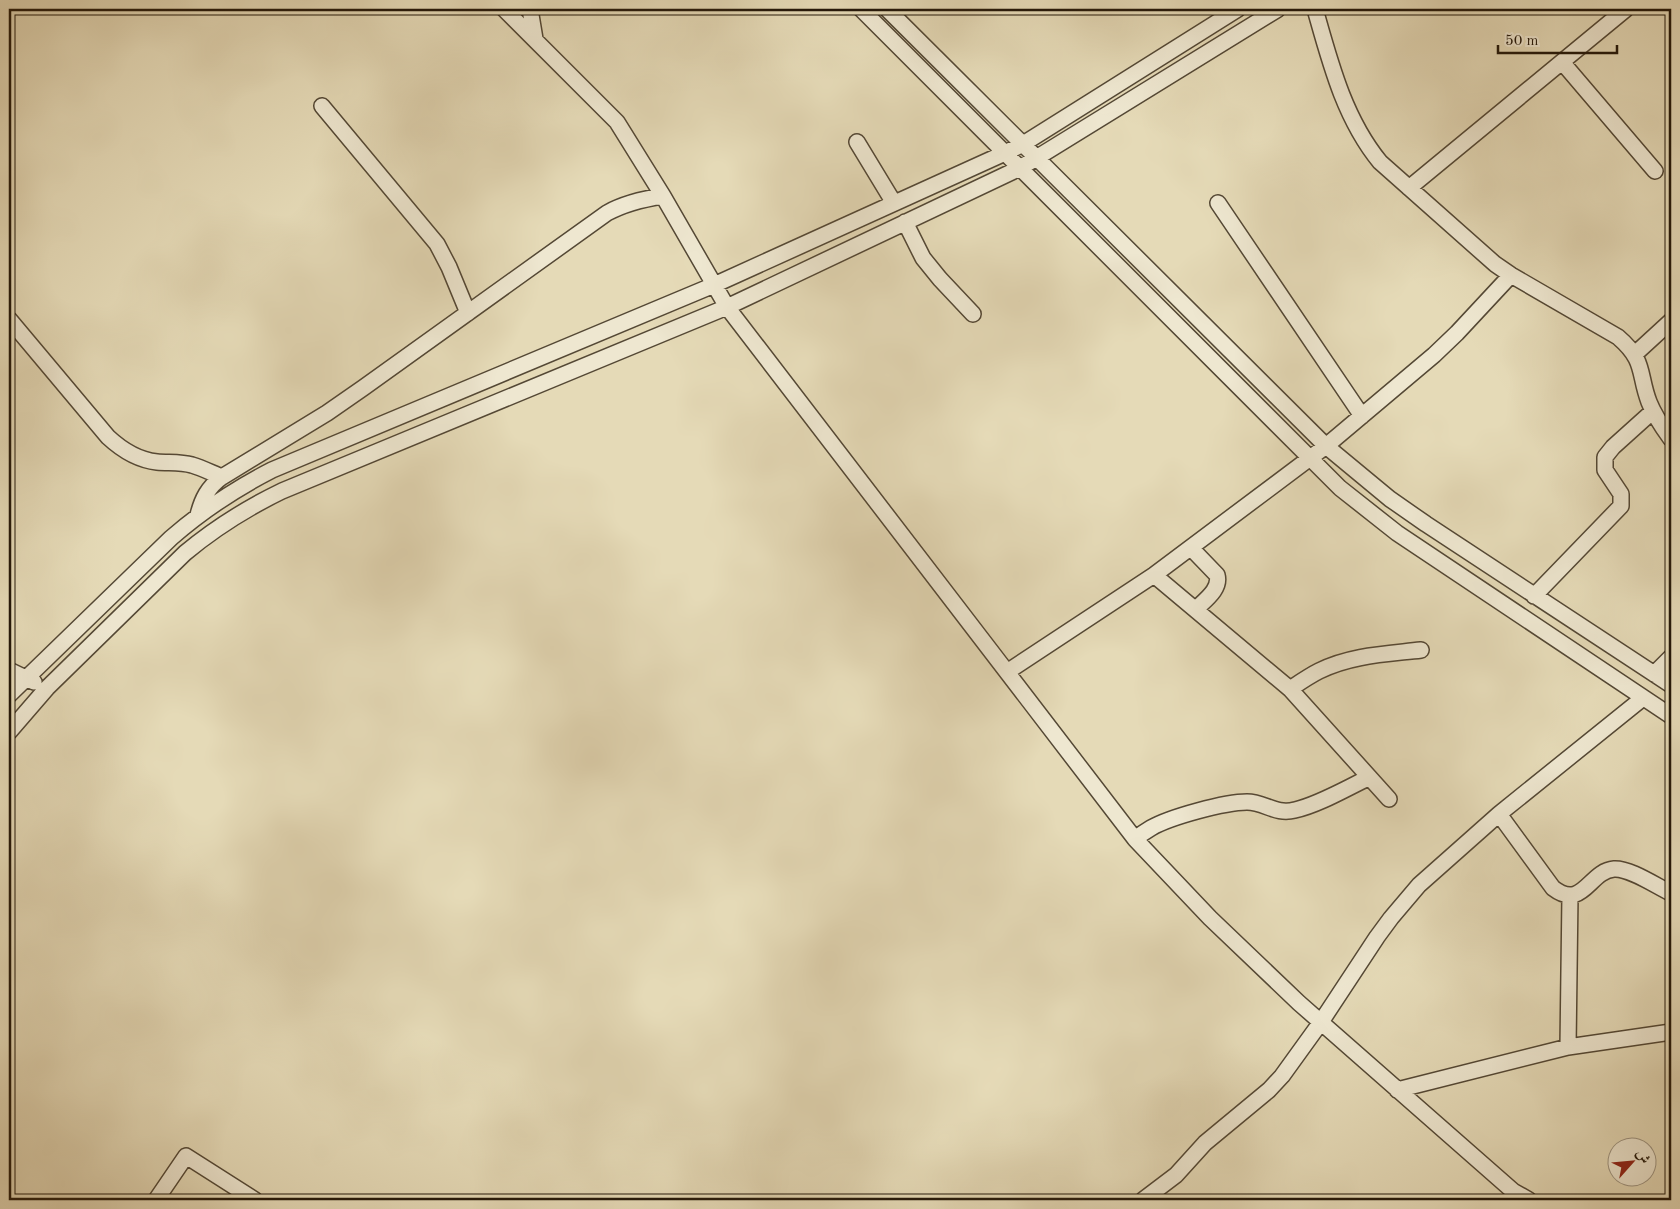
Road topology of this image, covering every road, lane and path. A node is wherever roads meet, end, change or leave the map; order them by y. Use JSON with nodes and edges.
{"nodes":[{"id":1,"x":504,"y":9,"type":"edge"},
{"id":2,"x":530,"y":9,"type":"edge"},
{"id":3,"x":861,"y":9,"type":"edge"},
{"id":4,"x":887,"y":9,"type":"edge"},
{"id":5,"x":1238,"y":9,"type":"edge"},
{"id":6,"x":1278,"y":9,"type":"edge"},
{"id":7,"x":1315,"y":9,"type":"edge"},
{"id":8,"x":1626,"y":9,"type":"edge"},
{"id":9,"x":535,"y":39,"type":"junction"},
{"id":10,"x":1562,"y":62,"type":"junction"},
{"id":11,"x":322,"y":106,"type":"dead end"},
{"id":12,"x":858,"y":142,"type":"dead end"},
{"id":13,"x":1023,"y":144,"type":"junction"},
{"id":14,"x":1006,"y":153,"type":"junction"},
{"id":15,"x":1037,"y":158,"type":"junction"},
{"id":16,"x":1020,"y":168,"type":"junction"},
{"id":17,"x":1655,"y":171,"type":"dead end"},
{"id":18,"x":1409,"y":188,"type":"junction"},
{"id":19,"x":663,"y":196,"type":"junction"},
{"id":20,"x":894,"y":203,"type":"junction"},
{"id":21,"x":1218,"y":203,"type":"dead end"},
{"id":22,"x":904,"y":222,"type":"junction"},
{"id":23,"x":1511,"y":275,"type":"junction"},
{"id":24,"x":714,"y":285,"type":"junction"},
{"id":25,"x":728,"y":307,"type":"junction"},
{"id":26,"x":468,"y":313,"type":"junction"},
{"id":27,"x":973,"y":314,"type":"dead end"},
{"id":28,"x":9,"y":319,"type":"edge"},
{"id":29,"x":1671,"y":321,"type":"edge"},
{"id":30,"x":1635,"y":354,"type":"junction"},
{"id":31,"x":1653,"y":411,"type":"junction"},
{"id":32,"x":1362,"y":416,"type":"junction"},
{"id":33,"x":1671,"y":439,"type":"edge"},
{"id":34,"x":1326,"y":446,"type":"junction"},
{"id":35,"x":1309,"y":458,"type":"junction"},
{"id":36,"x":222,"y":477,"type":"junction"},
{"id":37,"x":198,"y":515,"type":"junction"},
{"id":38,"x":1191,"y":548,"type":"junction"},
{"id":39,"x":1154,"y":574,"type":"junction"},
{"id":40,"x":1534,"y":596,"type":"junction"},
{"id":41,"x":1196,"y":609,"type":"junction"},
{"id":42,"x":1421,"y":650,"type":"dead end"},
{"id":43,"x":1671,"y":657,"type":"edge"},
{"id":44,"x":9,"y":670,"type":"edge"},
{"id":45,"x":1007,"y":672,"type":"junction"},
{"id":46,"x":1654,"y":674,"type":"junction"},
{"id":47,"x":25,"y":678,"type":"junction"},
{"id":48,"x":1671,"y":685,"type":"edge"},
{"id":49,"x":46,"y":688,"type":"junction"},
{"id":50,"x":1290,"y":689,"type":"junction"},
{"id":51,"x":10,"y":693,"type":"edge"},
{"id":52,"x":1643,"y":698,"type":"junction"},
{"id":53,"x":34,"y":702,"type":"junction"},
{"id":54,"x":1671,"y":716,"type":"edge"},
{"id":55,"x":9,"y":732,"type":"edge"},
{"id":56,"x":1368,"y":778,"type":"junction"},
{"id":57,"x":1389,"y":799,"type":"dead end"},
{"id":58,"x":1499,"y":814,"type":"junction"},
{"id":59,"x":1135,"y":839,"type":"junction"},
{"id":60,"x":1671,"y":893,"type":"edge"},
{"id":61,"x":1570,"y":895,"type":"junction"},
{"id":62,"x":1321,"y":1022,"type":"junction"},
{"id":63,"x":1671,"y":1032,"type":"edge"},
{"id":64,"x":1568,"y":1047,"type":"junction"},
{"id":65,"x":1397,"y":1090,"type":"junction"},
{"id":66,"x":156,"y":1200,"type":"edge"},
{"id":67,"x":255,"y":1200,"type":"edge"},
{"id":68,"x":1143,"y":1200,"type":"edge"},
{"id":69,"x":1529,"y":1200,"type":"edge"}],
"edges":[{"from":1,"to":9,"type":"street"},
{"from":2,"to":9,"type":"street"},
{"from":3,"to":14,"type":"street"},
{"from":4,"to":13,"type":"street"},
{"from":5,"to":13,"type":"street"},
{"from":6,"to":15,"type":"street"},
{"from":7,"to":18,"type":"street"},
{"from":8,"to":10,"type":"street"},
{"from":9,"to":19,"type":"street"},
{"from":10,"to":17,"type":"street"},
{"from":10,"to":18,"type":"street"},
{"from":11,"to":26,"type":"street"},
{"from":12,"to":20,"type":"street"},
{"from":13,"to":14,"type":"street"},
{"from":13,"to":15,"type":"street"},
{"from":14,"to":16,"type":"street"},
{"from":14,"to":20,"type":"street"},
{"from":15,"to":16,"type":"street"},
{"from":15,"to":34,"type":"street"},
{"from":16,"to":22,"type":"street"},
{"from":16,"to":35,"type":"street"},
{"from":18,"to":23,"type":"street"},
{"from":19,"to":24,"type":"street"},
{"from":19,"to":26,"type":"street"},
{"from":20,"to":24,"type":"street"},
{"from":21,"to":32,"type":"street"},
{"from":22,"to":25,"type":"street"},
{"from":22,"to":27,"type":"street"},
{"from":23,"to":30,"type":"street"},
{"from":23,"to":32,"type":"street"},
{"from":24,"to":25,"type":"street"},
{"from":24,"to":37,"type":"street"},
{"from":25,"to":45,"type":"street"},
{"from":25,"to":49,"type":"street"},
{"from":26,"to":36,"type":"street"},
{"from":28,"to":36,"type":"street"},
{"from":29,"to":30,"type":"street"},
{"from":30,"to":31,"type":"street"},
{"from":31,"to":33,"type":"street"},
{"from":31,"to":40,"type":"street"},
{"from":32,"to":34,"type":"street"},
{"from":34,"to":35,"type":"street"},
{"from":34,"to":40,"type":"street"},
{"from":35,"to":38,"type":"street"},
{"from":35,"to":52,"type":"street"},
{"from":36,"to":37,"type":"street"},
{"from":37,"to":47,"type":"street"},
{"from":38,"to":39,"type":"street"},
{"from":38,"to":41,"type":"street"},
{"from":39,"to":41,"type":"street"},
{"from":39,"to":45,"type":"street"},
{"from":40,"to":46,"type":"street"},
{"from":41,"to":50,"type":"street"},
{"from":42,"to":50,"type":"street"},
{"from":43,"to":46,"type":"street"},
{"from":44,"to":47,"type":"street"},
{"from":45,"to":59,"type":"street"},
{"from":46,"to":48,"type":"street"},
{"from":47,"to":49,"type":"street"},
{"from":47,"to":51,"type":"street"},
{"from":49,"to":53,"type":"street"},
{"from":50,"to":56,"type":"street"},
{"from":51,"to":53,"type":"street"},
{"from":52,"to":54,"type":"street"},
{"from":52,"to":58,"type":"street"},
{"from":53,"to":55,"type":"street"},
{"from":56,"to":57,"type":"street"},
{"from":56,"to":59,"type":"street"},
{"from":58,"to":61,"type":"street"},
{"from":58,"to":62,"type":"street"},
{"from":59,"to":62,"type":"street"},
{"from":60,"to":61,"type":"street"},
{"from":61,"to":64,"type":"street"},
{"from":62,"to":65,"type":"street"},
{"from":62,"to":68,"type":"street"},
{"from":63,"to":64,"type":"street"},
{"from":64,"to":65,"type":"street"},
{"from":65,"to":69,"type":"street"},
{"from":66,"to":67,"type":"street"}]}
